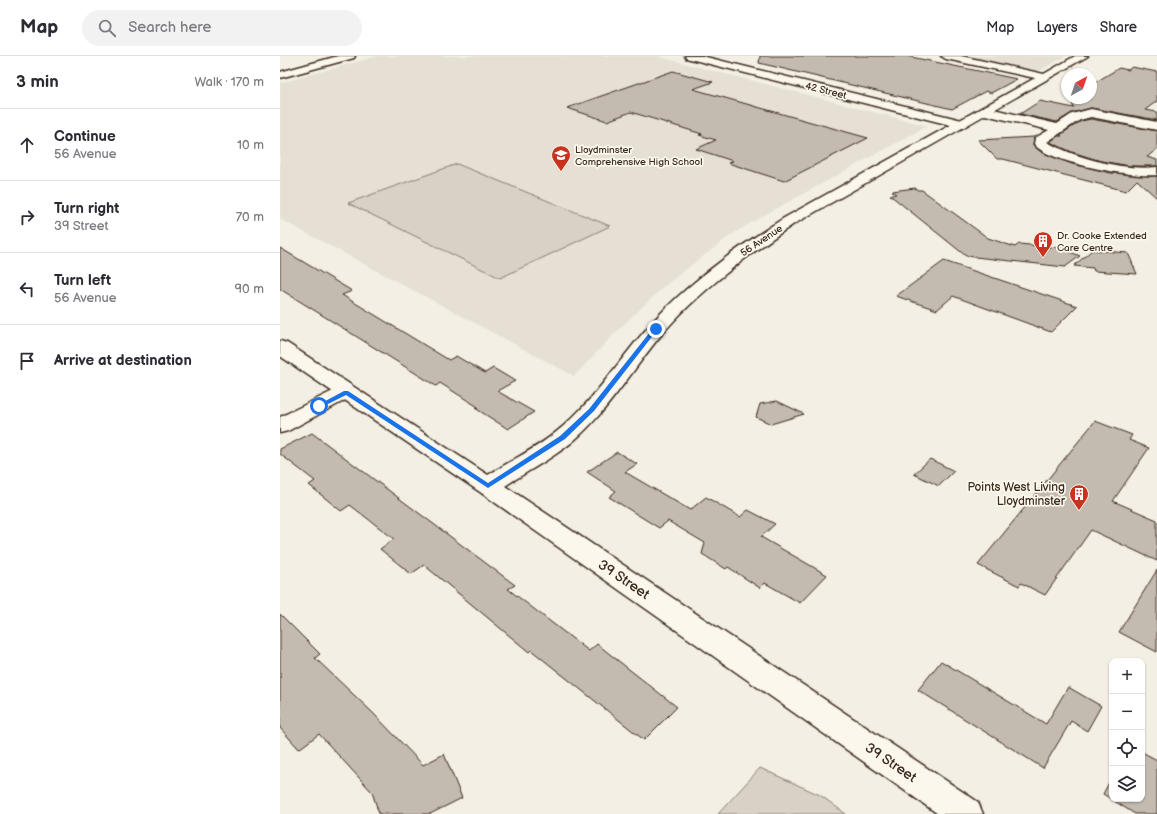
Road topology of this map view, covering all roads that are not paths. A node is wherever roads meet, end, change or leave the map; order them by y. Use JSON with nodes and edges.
{"nodes":[{"id":1,"x":350,"y":56,"type":"edge"},
{"id":2,"x":946,"y":56,"type":"edge"},
{"id":3,"x":1083,"y":56,"type":"edge"},
{"id":4,"x":699,"y":57,"type":"edge"},
{"id":5,"x":280,"y":75,"type":"edge"},
{"id":6,"x":1045,"y":77,"type":"junction"},
{"id":7,"x":988,"y":109,"type":"junction"},
{"id":8,"x":962,"y":124,"type":"junction"},
{"id":9,"x":1061,"y":126,"type":"junction"},
{"id":10,"x":1157,"y":126,"type":"edge"},
{"id":11,"x":1157,"y":171,"type":"edge"},
{"id":12,"x":280,"y":347,"type":"edge"},
{"id":13,"x":346,"y":392,"type":"junction"},
{"id":14,"x":280,"y":426,"type":"edge"},
{"id":15,"x":488,"y":486,"type":"junction"},
{"id":16,"x":966,"y":814,"type":"edge"}],
"edges":[{"from":1,"to":5,"type":"street"},
{"from":2,"to":6,"type":"street"},
{"from":3,"to":6,"type":"street","name":"56 Avenue"},
{"from":4,"to":8,"type":"street","name":"42 Street"},
{"from":6,"to":7,"type":"street","name":"56 Avenue"},
{"from":7,"to":8,"type":"street","name":"56 Avenue"},
{"from":7,"to":9,"type":"street"},
{"from":8,"to":15,"type":"street","name":"56 Avenue"},
{"from":9,"to":10,"type":"street"},
{"from":9,"to":11,"type":"street"},
{"from":12,"to":13,"type":"street","name":"39 Street"},
{"from":13,"to":14,"type":"street"},
{"from":13,"to":15,"type":"street","name":"39 Street"},
{"from":15,"to":16,"type":"street","name":"39 Street"}]}
